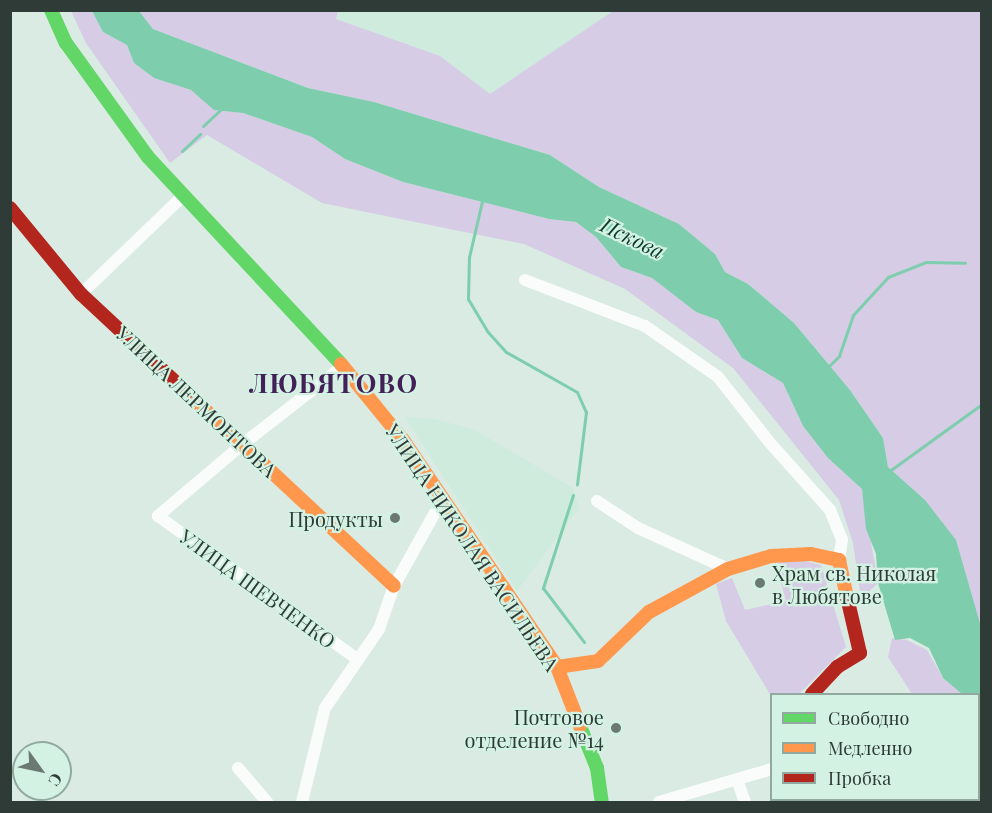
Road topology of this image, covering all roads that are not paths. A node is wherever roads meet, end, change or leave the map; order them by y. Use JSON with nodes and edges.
{"nodes":[{"id":1,"x":51,"y":10,"type":"edge"},
{"id":2,"x":184,"y":195,"type":"junction"},
{"id":3,"x":10,"y":208,"type":"edge"},
{"id":4,"x":525,"y":280,"type":"dead end"},
{"id":5,"x":81,"y":294,"type":"junction"},
{"id":6,"x":343,"y":366,"type":"junction"},
{"id":7,"x":243,"y":443,"type":"junction"},
{"id":8,"x":442,"y":500,"type":"junction"},
{"id":9,"x":597,"y":501,"type":"dead end"},
{"id":10,"x":839,"y":560,"type":"junction"},
{"id":11,"x":728,"y":569,"type":"junction"},
{"id":12,"x":394,"y":586,"type":"junction"},
{"id":13,"x":357,"y":659,"type":"junction"},
{"id":14,"x":557,"y":668,"type":"junction"},
{"id":15,"x":813,"y":693,"type":"edge"},
{"id":16,"x":238,"y":768,"type":"dead end"},
{"id":17,"x":770,"y":770,"type":"edge"},
{"id":18,"x":737,"y":780,"type":"junction"},
{"id":19,"x":267,"y":802,"type":"edge"},
{"id":20,"x":302,"y":802,"type":"edge"},
{"id":21,"x":602,"y":802,"type":"edge"},
{"id":22,"x":659,"y":802,"type":"edge"},
{"id":23,"x":746,"y":802,"type":"edge"}],
"edges":[{"from":1,"to":2,"type":"street","name":"УЛИЦА НИКОЛАЯ ВАСИЛЬЕВА"},
{"from":2,"to":5,"type":"street"},
{"from":2,"to":6,"type":"street","name":"УЛИЦА НИКОЛАЯ ВАСИЛЬЕВА"},
{"from":3,"to":5,"type":"street","name":"УЛИЦА ЛЕРМОНТОВА"},
{"from":4,"to":10,"type":"street"},
{"from":5,"to":7,"type":"street","name":"УЛИЦА ЛЕРМОНТОВА"},
{"from":6,"to":7,"type":"street"},
{"from":6,"to":8,"type":"street","name":"УЛИЦА НИКОЛАЯ ВАСИЛЬЕВА"},
{"from":7,"to":12,"type":"street","name":"УЛИЦА ЛЕРМОНТОВА"},
{"from":7,"to":13,"type":"street","name":"УЛИЦА ШЕВЧЕНКО"},
{"from":8,"to":12,"type":"street"},
{"from":8,"to":14,"type":"street","name":"УЛИЦА НИКОЛАЯ ВАСИЛЬЕВА"},
{"from":9,"to":11,"type":"street"},
{"from":10,"to":11,"type":"street"},
{"from":10,"to":15,"type":"street"},
{"from":11,"to":14,"type":"street"},
{"from":12,"to":13,"type":"street"},
{"from":13,"to":20,"type":"street"},
{"from":14,"to":21,"type":"street","name":"УЛИЦА НИКОЛАЯ ВАСИЛЬЕВА"},
{"from":16,"to":19,"type":"street"},
{"from":17,"to":18,"type":"street"},
{"from":18,"to":22,"type":"street"},
{"from":18,"to":23,"type":"street"}]}
